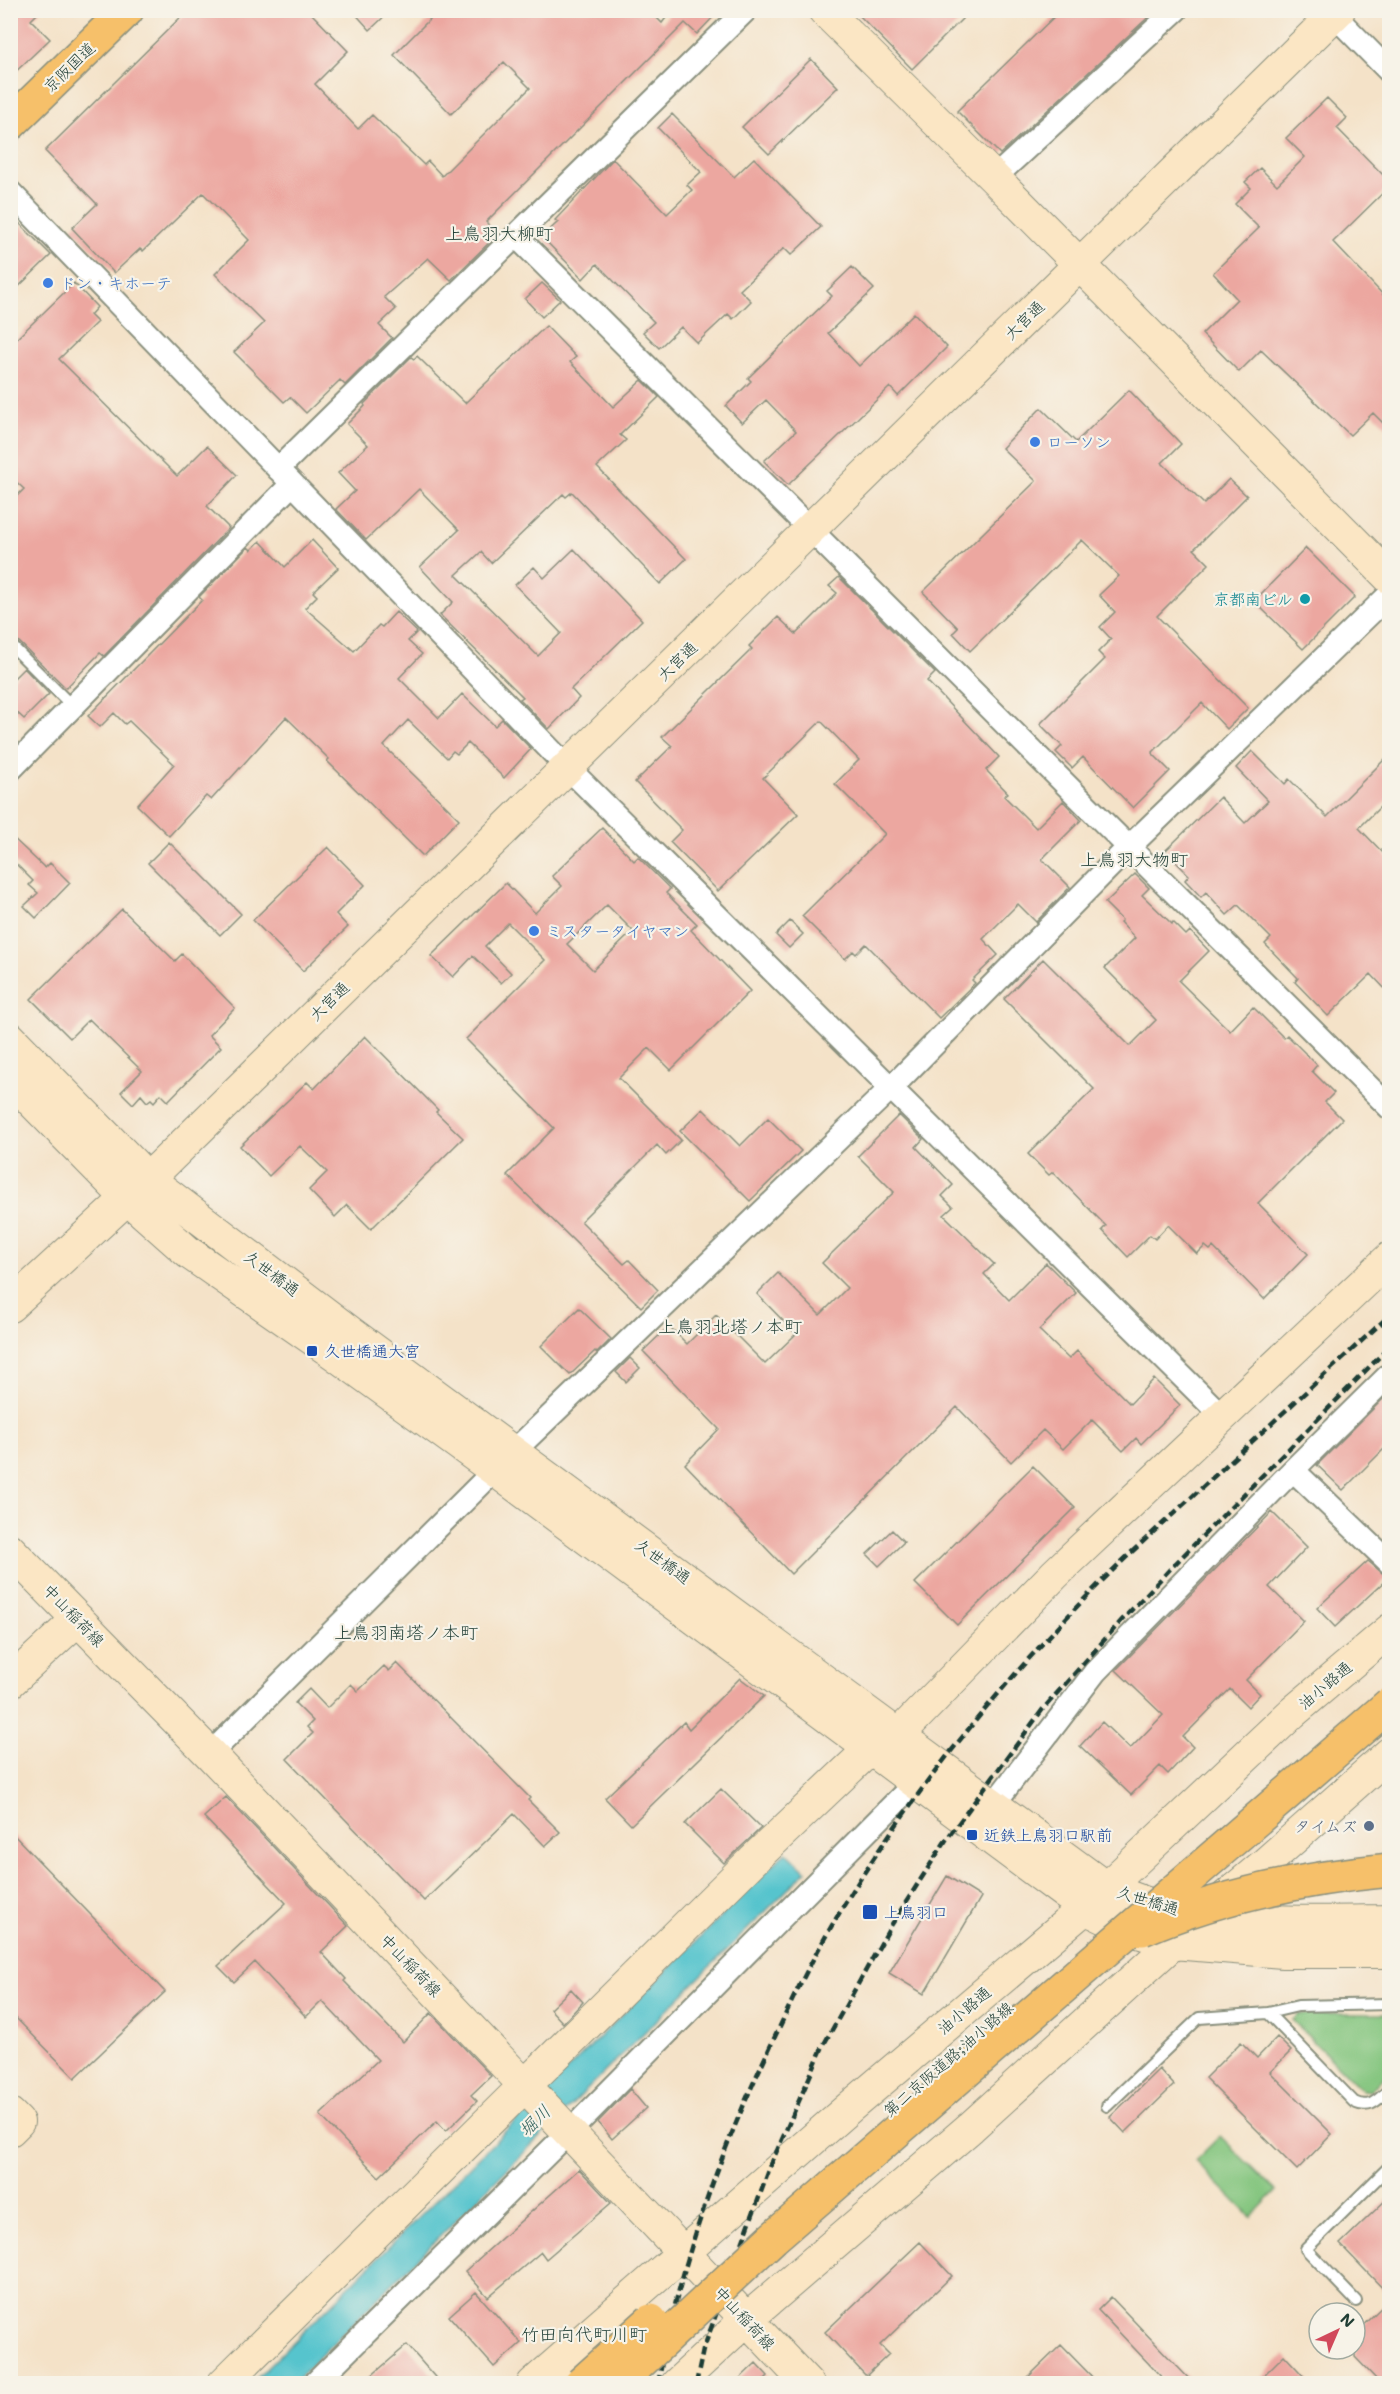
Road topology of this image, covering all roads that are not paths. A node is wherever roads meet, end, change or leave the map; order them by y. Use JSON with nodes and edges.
{"nodes":[{"id":1,"x":127,"y":10,"type":"edge"},
{"id":2,"x":746,"y":10,"type":"edge"},
{"id":3,"x":824,"y":10,"type":"edge"},
{"id":4,"x":1176,"y":10,"type":"edge"},
{"id":5,"x":1334,"y":12,"type":"edge"},
{"id":6,"x":1389,"y":72,"type":"edge"},
{"id":7,"x":10,"y":124,"type":"edge"},
{"id":8,"x":994,"y":178,"type":"junction"},
{"id":9,"x":10,"y":192,"type":"edge"},
{"id":10,"x":517,"y":237,"type":"junction"},
{"id":11,"x":1079,"y":266,"type":"junction"},
{"id":12,"x":285,"y":476,"type":"junction"},
{"id":13,"x":811,"y":528,"type":"junction"},
{"id":14,"x":1389,"y":578,"type":"edge"},
{"id":15,"x":1389,"y":594,"type":"edge"},
{"id":16,"x":10,"y":644,"type":"edge"},
{"id":17,"x":73,"y":707,"type":"junction"},
{"id":18,"x":568,"y":768,"type":"junction"},
{"id":19,"x":10,"y":770,"type":"edge"},
{"id":20,"x":1127,"y":849,"type":"junction"},
{"id":21,"x":10,"y":1038,"type":"edge"},
{"id":22,"x":10,"y":1079,"type":"edge"},
{"id":23,"x":892,"y":1087,"type":"junction"},
{"id":24,"x":1389,"y":1108,"type":"edge"},
{"id":25,"x":137,"y":1189,"type":"junction"},
{"id":26,"x":1389,"y":1258,"type":"edge"},
{"id":27,"x":10,"y":1306,"type":"edge"},
{"id":28,"x":1389,"y":1374,"type":"edge"},
{"id":29,"x":1223,"y":1417,"type":"junction"},
{"id":30,"x":505,"y":1461,"type":"junction"},
{"id":31,"x":1293,"y":1470,"type":"junction"},
{"id":32,"x":10,"y":1550,"type":"edge"},
{"id":33,"x":1389,"y":1563,"type":"edge"},
{"id":34,"x":78,"y":1619,"type":"junction"},
{"id":35,"x":1389,"y":1630,"type":"edge"},
{"id":36,"x":801,"y":1679,"type":"junction"},
{"id":37,"x":10,"y":1682,"type":"edge"},
{"id":38,"x":1389,"y":1704,"type":"edge"},
{"id":39,"x":899,"y":1734,"type":"junction"},
{"id":40,"x":870,"y":1749,"type":"junction"},
{"id":41,"x":1389,"y":1753,"type":"edge"},
{"id":42,"x":210,"y":1754,"type":"junction"},
{"id":43,"x":915,"y":1783,"type":"junction"},
{"id":44,"x":993,"y":1804,"type":"junction"},
{"id":45,"x":1389,"y":1870,"type":"edge"},
{"id":46,"x":1096,"y":1898,"type":"junction"},
{"id":47,"x":1204,"y":1915,"type":"junction"},
{"id":48,"x":1389,"y":1921,"type":"edge"},
{"id":49,"x":1173,"y":1943,"type":"junction"},
{"id":50,"x":1389,"y":1952,"type":"edge"},
{"id":51,"x":1389,"y":2004,"type":"edge"},
{"id":52,"x":1268,"y":2013,"type":"junction"},
{"id":53,"x":528,"y":2088,"type":"junction"},
{"id":54,"x":1389,"y":2089,"type":"edge"},
{"id":55,"x":1107,"y":2106,"type":"dead end"},
{"id":56,"x":10,"y":2114,"type":"edge"},
{"id":57,"x":10,"y":2130,"type":"edge"},
{"id":58,"x":567,"y":2130,"type":"junction"},
{"id":59,"x":1389,"y":2166,"type":"edge"},
{"id":60,"x":684,"y":2253,"type":"junction"},
{"id":61,"x":1356,"y":2301,"type":"dead end"},
{"id":62,"x":746,"y":2320,"type":"junction"},
{"id":63,"x":223,"y":2384,"type":"edge"},
{"id":64,"x":314,"y":2384,"type":"edge"},
{"id":65,"x":533,"y":2384,"type":"edge"},
{"id":66,"x":581,"y":2384,"type":"edge"},
{"id":67,"x":616,"y":2384,"type":"edge"},
{"id":68,"x":677,"y":2384,"type":"edge"},
{"id":69,"x":808,"y":2384,"type":"edge"}],
"edges":[{"from":1,"to":7,"type":"highway","name":"京阪国道"},
{"from":2,"to":10,"type":"street"},
{"from":3,"to":8,"type":"street"},
{"from":4,"to":8,"type":"street"},
{"from":5,"to":6,"type":"street"},
{"from":5,"to":11,"type":"street","name":"大宮通"},
{"from":8,"to":11,"type":"street"},
{"from":9,"to":12,"type":"street"},
{"from":10,"to":12,"type":"street"},
{"from":10,"to":13,"type":"street"},
{"from":11,"to":13,"type":"street","name":"大宮通"},
{"from":11,"to":14,"type":"street"},
{"from":12,"to":17,"type":"street"},
{"from":12,"to":18,"type":"street"},
{"from":13,"to":18,"type":"street","name":"大宮通"},
{"from":13,"to":20,"type":"street"},
{"from":15,"to":20,"type":"street"},
{"from":16,"to":17,"type":"lane"},
{"from":17,"to":19,"type":"street"},
{"from":18,"to":23,"type":"street"},
{"from":18,"to":25,"type":"street","name":"大宮通"},
{"from":20,"to":23,"type":"street"},
{"from":20,"to":24,"type":"street"},
{"from":21,"to":25,"type":"street","name":"久世橋通"},
{"from":22,"to":25,"type":"street","name":"久世橋通"},
{"from":23,"to":29,"type":"street"},
{"from":23,"to":30,"type":"street"},
{"from":25,"to":27,"type":"street","name":"大宮通"},
{"from":25,"to":30,"type":"street","name":"久世橋通"},
{"from":26,"to":29,"type":"street"},
{"from":28,"to":31,"type":"street"},
{"from":29,"to":39,"type":"street"},
{"from":30,"to":36,"type":"street","name":"久世橋通"},
{"from":30,"to":42,"type":"street"},
{"from":31,"to":33,"type":"street"},
{"from":31,"to":44,"type":"street"},
{"from":32,"to":34,"type":"street","name":"中山稲荷線"},
{"from":34,"to":37,"type":"street"},
{"from":34,"to":42,"type":"street","name":"中山稲荷線"},
{"from":35,"to":46,"type":"street","name":"油小路通"},
{"from":36,"to":39,"type":"street","name":"久世橋通"},
{"from":36,"to":40,"type":"street","name":"久世橋通"},
{"from":38,"to":67,"type":"highway","bridge":true},
{"from":39,"to":44,"type":"street","name":"久世橋通"},
{"from":40,"to":43,"type":"street","name":"久世橋通"},
{"from":40,"to":53,"type":"street"},
{"from":41,"to":47,"type":"street"},
{"from":42,"to":53,"type":"street","name":"中山稲荷線"},
{"from":43,"to":46,"type":"street","name":"久世橋通"},
{"from":43,"to":58,"type":"street"},
{"from":44,"to":46,"type":"street","name":"久世橋通"},
{"from":45,"to":66,"type":"highway","name":"第二京阪道路;油小路線","bridge":true},
{"from":46,"to":47,"type":"street","name":"久世橋通"},
{"from":46,"to":49,"type":"street","name":"久世橋通"},
{"from":46,"to":60,"type":"street","name":"油小路通"},
{"from":47,"to":48,"type":"street","name":"久世橋通"},
{"from":47,"to":49,"type":"street"},
{"from":49,"to":50,"type":"street","name":"久世橋通"},
{"from":49,"to":62,"type":"street"},
{"from":51,"to":52,"type":"lane"},
{"from":52,"to":54,"type":"lane"},
{"from":52,"to":55,"type":"lane"},
{"from":53,"to":58,"type":"street","name":"中山稲荷線"},
{"from":53,"to":63,"type":"street"},
{"from":56,"to":57,"type":"street"},
{"from":58,"to":60,"type":"street","name":"中山稲荷線"},
{"from":58,"to":64,"type":"street"},
{"from":59,"to":61,"type":"lane"},
{"from":60,"to":62,"type":"street","name":"中山稲荷線"},
{"from":60,"to":65,"type":"street","name":"油小路通"},
{"from":62,"to":68,"type":"street"},
{"from":62,"to":69,"type":"street","name":"中山稲荷線"}]}
